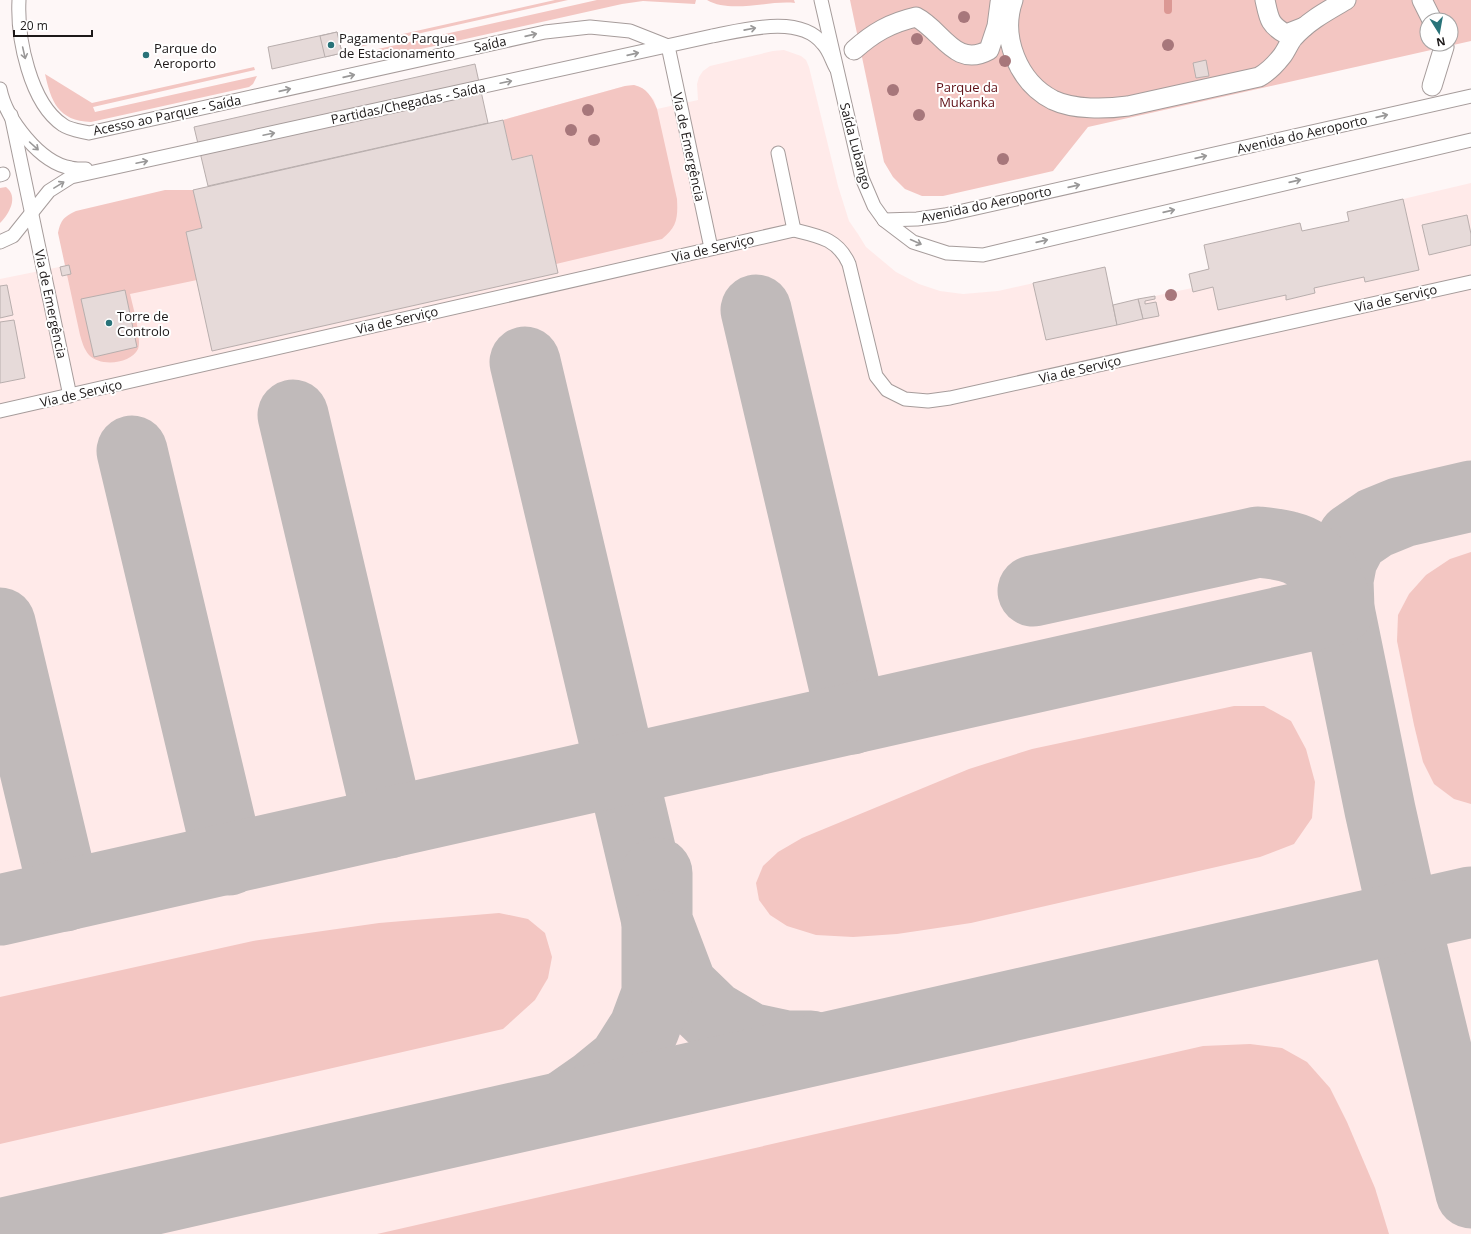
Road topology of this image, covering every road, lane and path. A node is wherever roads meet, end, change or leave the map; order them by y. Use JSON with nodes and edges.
{"nodes":[{"id":1,"x":19,"y":0,"type":"edge"},
{"id":2,"x":821,"y":0,"type":"edge"},
{"id":3,"x":1001,"y":0,"type":"edge"},
{"id":4,"x":1013,"y":0,"type":"edge"},
{"id":5,"x":1265,"y":0,"type":"edge"},
{"id":6,"x":1335,"y":0,"type":"edge"},
{"id":7,"x":1346,"y":0,"type":"edge"},
{"id":8,"x":1422,"y":0,"type":"edge"},
{"id":9,"x":1428,"y":12,"type":"edge"},
{"id":10,"x":1322,"y":14,"type":"junction"},
{"id":11,"x":1304,"y":27,"type":"junction"},
{"id":12,"x":712,"y":36,"type":"joint"},
{"id":13,"x":668,"y":46,"type":"junction"},
{"id":14,"x":854,"y":50,"type":"dead end"},
{"id":15,"x":1442,"y":52,"type":"edge"},
{"id":16,"x":836,"y":68,"type":"junction"},
{"id":17,"x":311,"y":84,"type":"joint"},
{"id":18,"x":1432,"y":86,"type":"dead end"},
{"id":19,"x":0,"y":89,"type":"edge"},
{"id":20,"x":1471,"y":96,"type":"edge"},
{"id":21,"x":11,"y":115,"type":"junction"},
{"id":22,"x":1471,"y":140,"type":"edge"},
{"id":23,"x":778,"y":153,"type":"dead end"},
{"id":24,"x":104,"y":170,"type":"junction"},
{"id":25,"x":31,"y":212,"type":"junction"},
{"id":26,"x":884,"y":220,"type":"junction"},
{"id":27,"x":794,"y":230,"type":"junction"},
{"id":28,"x":0,"y":242,"type":"edge"},
{"id":29,"x":711,"y":248,"type":"junction"},
{"id":30,"x":1471,"y":282,"type":"edge"},
{"id":31,"x":70,"y":396,"type":"junction"},
{"id":32,"x":0,"y":411,"type":"edge"}],
"edges":[{"from":1,"to":17,"type":"lane","name":"Acesso ao Parque - Saída","one_way":true},
{"from":2,"to":16,"type":"lane","name":"Saída Lubango"},
{"from":3,"to":14,"type":"street"},
{"from":4,"to":11,"type":"street"},
{"from":5,"to":11,"type":"street"},
{"from":6,"to":10,"type":"street"},
{"from":7,"to":10,"type":"street"},
{"from":8,"to":9,"type":"street"},
{"from":10,"to":11,"type":"street"},
{"from":12,"to":13,"type":"lane","name":"Partidas/Chegadas - Saída"},
{"from":12,"to":16,"type":"lane","name":"Saída Lubango","one_way":true},
{"from":17,"to":13,"type":"lane","name":"Saída","one_way":true},
{"from":24,"to":13,"type":"lane","name":"Partidas/Chegadas - Saída","one_way":true},
{"from":13,"to":29,"type":"lane","name":"Via de Emergência"},
{"from":15,"to":18,"type":"street"},
{"from":16,"to":26,"type":"lane","name":"Saída Lubango"},
{"from":19,"to":21,"type":"lane","name":"Partidas/Chegadas - Saída"},
{"from":26,"to":20,"type":"lane","name":"Avenida do Aeroporto","one_way":true},
{"from":21,"to":24,"type":"lane","name":"Partidas/Chegadas - Saída","one_way":true},
{"from":21,"to":25,"type":"lane","name":"Via de Emergência"},
{"from":26,"to":22,"type":"lane","name":"Avenida do Aeroporto","one_way":true},
{"from":23,"to":27,"type":"lane"},
{"from":25,"to":24,"type":"lane","name":"Partidas/Chegadas - Saída","one_way":true},
{"from":25,"to":28,"type":"lane","name":"Partidas/Chegadas - Saída"},
{"from":25,"to":31,"type":"lane","name":"Via de Emergência"},
{"from":27,"to":29,"type":"lane","name":"Via de Serviço"},
{"from":27,"to":30,"type":"lane","name":"Via de Serviço"},
{"from":29,"to":31,"type":"lane","name":"Via de Serviço"},
{"from":31,"to":32,"type":"lane","name":"Via de Serviço"}]}
